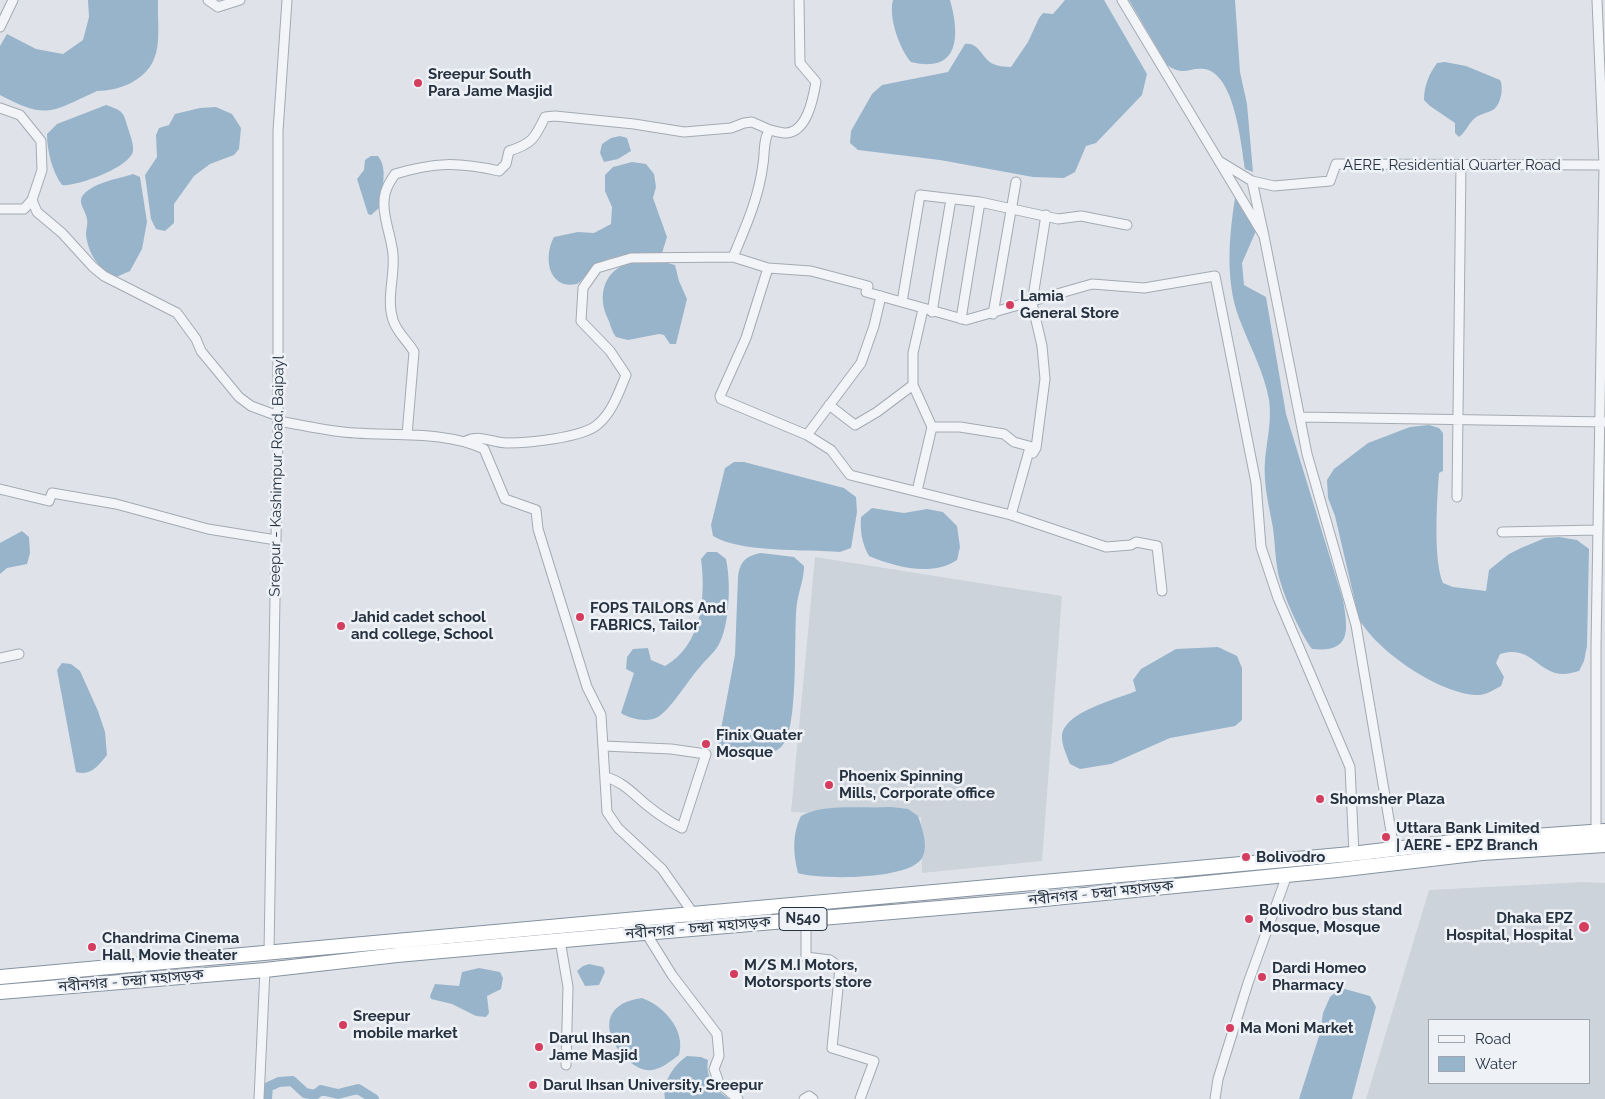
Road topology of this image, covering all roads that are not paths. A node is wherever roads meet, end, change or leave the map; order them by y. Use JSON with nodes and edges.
{"nodes":[{"id":1,"x":13,"y":0,"type":"edge"},
{"id":2,"x":208,"y":0,"type":"edge"},
{"id":3,"x":240,"y":0,"type":"edge"},
{"id":4,"x":287,"y":0,"type":"edge"},
{"id":5,"x":799,"y":0,"type":"edge"},
{"id":6,"x":1122,"y":0,"type":"edge"},
{"id":7,"x":1597,"y":0,"type":"edge"},
{"id":8,"x":1601,"y":12,"type":"edge"},
{"id":9,"x":0,"y":27,"type":"edge"},
{"id":10,"x":0,"y":108,"type":"edge"},
{"id":11,"x":770,"y":130,"type":"junction"},
{"id":12,"x":1219,"y":161,"type":"junction"},
{"id":13,"x":1461,"y":164,"type":"junction"},
{"id":14,"x":1604,"y":165,"type":"edge"},
{"id":15,"x":1252,"y":181,"type":"junction"},
{"id":16,"x":1016,"y":182,"type":"dead end"},
{"id":17,"x":952,"y":199,"type":"junction"},
{"id":18,"x":32,"y":200,"type":"junction"},
{"id":19,"x":980,"y":202,"type":"junction"},
{"id":20,"x":1011,"y":208,"type":"junction"},
{"id":21,"x":0,"y":209,"type":"edge"},
{"id":22,"x":1046,"y":216,"type":"junction"},
{"id":23,"x":1128,"y":225,"type":"dead end"},
{"id":24,"x":1264,"y":236,"type":"junction"},
{"id":25,"x":733,"y":257,"type":"junction"},
{"id":26,"x":768,"y":268,"type":"junction"},
{"id":27,"x":880,"y":296,"type":"junction"},
{"id":28,"x":902,"y":302,"type":"junction"},
{"id":29,"x":1032,"y":303,"type":"junction"},
{"id":30,"x":928,"y":310,"type":"junction"},
{"id":31,"x":993,"y":314,"type":"junction"},
{"id":32,"x":961,"y":319,"type":"junction"},
{"id":33,"x":913,"y":385,"type":"junction"},
{"id":34,"x":828,"y":405,"type":"junction"},
{"id":35,"x":1300,"y":417,"type":"junction"},
{"id":36,"x":1459,"y":418,"type":"junction"},
{"id":37,"x":278,"y":419,"type":"junction"},
{"id":38,"x":1602,"y":422,"type":"edge"},
{"id":39,"x":932,"y":427,"type":"junction"},
{"id":40,"x":407,"y":435,"type":"junction"},
{"id":41,"x":806,"y":435,"type":"junction"},
{"id":42,"x":466,"y":441,"type":"junction"},
{"id":43,"x":1036,"y":448,"type":"junction"},
{"id":44,"x":0,"y":488,"type":"edge"},
{"id":45,"x":917,"y":491,"type":"junction"},
{"id":46,"x":1456,"y":497,"type":"dead end"},
{"id":47,"x":1011,"y":515,"type":"junction"},
{"id":48,"x":1597,"y":530,"type":"junction"},
{"id":49,"x":1502,"y":532,"type":"dead end"},
{"id":50,"x":276,"y":540,"type":"junction"},
{"id":51,"x":1162,"y":591,"type":"dead end"},
{"id":52,"x":19,"y":654,"type":"dead end"},
{"id":53,"x":0,"y":658,"type":"edge"},
{"id":54,"x":604,"y":746,"type":"junction"},
{"id":55,"x":605,"y":777,"type":"junction"},
{"id":56,"x":1600,"y":832,"type":"edge"},
{"id":57,"x":1605,"y":845,"type":"edge"},
{"id":58,"x":1394,"y":849,"type":"junction"},
{"id":59,"x":1354,"y":854,"type":"junction"},
{"id":60,"x":1287,"y":875,"type":"junction"},
{"id":61,"x":693,"y":914,"type":"junction"},
{"id":62,"x":806,"y":918,"type":"junction"},
{"id":63,"x":646,"y":932,"type":"junction"},
{"id":64,"x":560,"y":940,"type":"junction"},
{"id":65,"x":268,"y":952,"type":"junction"},
{"id":66,"x":266,"y":970,"type":"junction"},
{"id":67,"x":0,"y":977,"type":"edge"},
{"id":68,"x":0,"y":992,"type":"edge"},
{"id":69,"x":566,"y":1065,"type":"dead end"},
{"id":70,"x":259,"y":1099,"type":"edge"},
{"id":71,"x":738,"y":1099,"type":"edge"},
{"id":72,"x":804,"y":1099,"type":"edge"},
{"id":73,"x":813,"y":1099,"type":"edge"},
{"id":74,"x":860,"y":1099,"type":"edge"},
{"id":75,"x":1215,"y":1099,"type":"edge"}],
"edges":[{"from":1,"to":9,"type":"street"},
{"from":2,"to":3,"type":"street"},
{"from":4,"to":37,"type":"street","name":"Sreepur - Kashimpur Road, Baipayl"},
{"from":5,"to":11,"type":"street"},
{"from":6,"to":12,"type":"street","name":"AERE, Residential Quarter Road"},
{"from":7,"to":8,"type":"street"},
{"from":8,"to":14,"type":"street"},
{"from":10,"to":18,"type":"street"},
{"from":11,"to":25,"type":"street"},
{"from":11,"to":40,"type":"street"},
{"from":12,"to":15,"type":"street","name":"AERE, Residential Quarter Road"},
{"from":12,"to":24,"type":"street","name":"AERE, Residential Quarter Road"},
{"from":13,"to":14,"type":"street","name":"AERE, Residential Quarter Road"},
{"from":13,"to":15,"type":"street","name":"AERE, Residential Quarter Road"},
{"from":13,"to":36,"type":"street"},
{"from":14,"to":38,"type":"street"},
{"from":15,"to":24,"type":"street"},
{"from":16,"to":20,"type":"street"},
{"from":17,"to":19,"type":"street"},
{"from":17,"to":28,"type":"street"},
{"from":17,"to":30,"type":"street"},
{"from":18,"to":21,"type":"street"},
{"from":18,"to":37,"type":"street"},
{"from":19,"to":20,"type":"street"},
{"from":19,"to":32,"type":"street"},
{"from":20,"to":22,"type":"street"},
{"from":20,"to":31,"type":"street"},
{"from":22,"to":23,"type":"street"},
{"from":22,"to":29,"type":"street"},
{"from":24,"to":35,"type":"street"},
{"from":25,"to":26,"type":"street"},
{"from":25,"to":42,"type":"street"},
{"from":26,"to":27,"type":"street"},
{"from":26,"to":41,"type":"street"},
{"from":27,"to":28,"type":"street"},
{"from":27,"to":34,"type":"street"},
{"from":28,"to":30,"type":"street"},
{"from":29,"to":31,"type":"street"},
{"from":29,"to":43,"type":"street"},
{"from":29,"to":59,"type":"street"},
{"from":30,"to":32,"type":"street"},
{"from":30,"to":33,"type":"street"},
{"from":31,"to":32,"type":"street"},
{"from":33,"to":34,"type":"street"},
{"from":33,"to":39,"type":"street"},
{"from":34,"to":41,"type":"street"},
{"from":35,"to":36,"type":"street"},
{"from":35,"to":58,"type":"street"},
{"from":36,"to":38,"type":"street"},
{"from":36,"to":46,"type":"street"},
{"from":37,"to":40,"type":"street"},
{"from":37,"to":50,"type":"street","name":"Sreepur - Kashimpur Road, Baipayl"},
{"from":38,"to":48,"type":"street"},
{"from":39,"to":43,"type":"street"},
{"from":39,"to":45,"type":"street"},
{"from":40,"to":42,"type":"street"},
{"from":41,"to":45,"type":"street"},
{"from":42,"to":54,"type":"street"},
{"from":43,"to":47,"type":"street"},
{"from":44,"to":50,"type":"street"},
{"from":45,"to":47,"type":"street"},
{"from":47,"to":51,"type":"street"},
{"from":48,"to":49,"type":"street"},
{"from":48,"to":56,"type":"street"},
{"from":50,"to":65,"type":"street","name":"Sreepur - Kashimpur Road, Baipayl"},
{"from":52,"to":53,"type":"street"},
{"from":54,"to":55,"type":"street"},
{"from":54,"to":55,"type":"street"},
{"from":55,"to":61,"type":"street"},
{"from":56,"to":58,"type":"highway","name":"নবীনগর - চন্দ্রা মহাসড়ক","number":"N540"},
{"from":57,"to":60,"type":"highway","name":"নবীনগর - চন্দ্রা মহাসড়ক","number":"N540"},
{"from":58,"to":59,"type":"highway","name":"নবীনগর - চন্দ্রা মহাসড়ক","number":"N540"},
{"from":59,"to":61,"type":"highway","name":"নবীনগর - চন্দ্রা মহাসড়ক","number":"N540"},
{"from":60,"to":62,"type":"highway","name":"নবীনগর - চন্দ্রা মহাসড়ক","number":"N540"},
{"from":60,"to":75,"type":"street"},
{"from":61,"to":65,"type":"highway","name":"নবীনগর - চন্দ্রা মহাসড়ক","number":"N540"},
{"from":62,"to":63,"type":"highway","name":"নবীনগর - চন্দ্রা মহাসড়ক","number":"N540"},
{"from":62,"to":74,"type":"street"},
{"from":63,"to":64,"type":"highway","name":"নবীনগর - চন্দ্রা মহাসড়ক","number":"N540"},
{"from":63,"to":71,"type":"street"},
{"from":64,"to":66,"type":"highway","name":"নবীনগর - চন্দ্রা মহাসড়ক","number":"N540"},
{"from":64,"to":69,"type":"street"},
{"from":65,"to":67,"type":"highway","name":"নবীনগর - চন্দ্রা মহাসড়ক","number":"N540"},
{"from":66,"to":68,"type":"highway","name":"নবীনগর - চন্দ্রা মহাসড়ক","number":"N540"},
{"from":66,"to":70,"type":"street"},
{"from":72,"to":73,"type":"street"}]}
